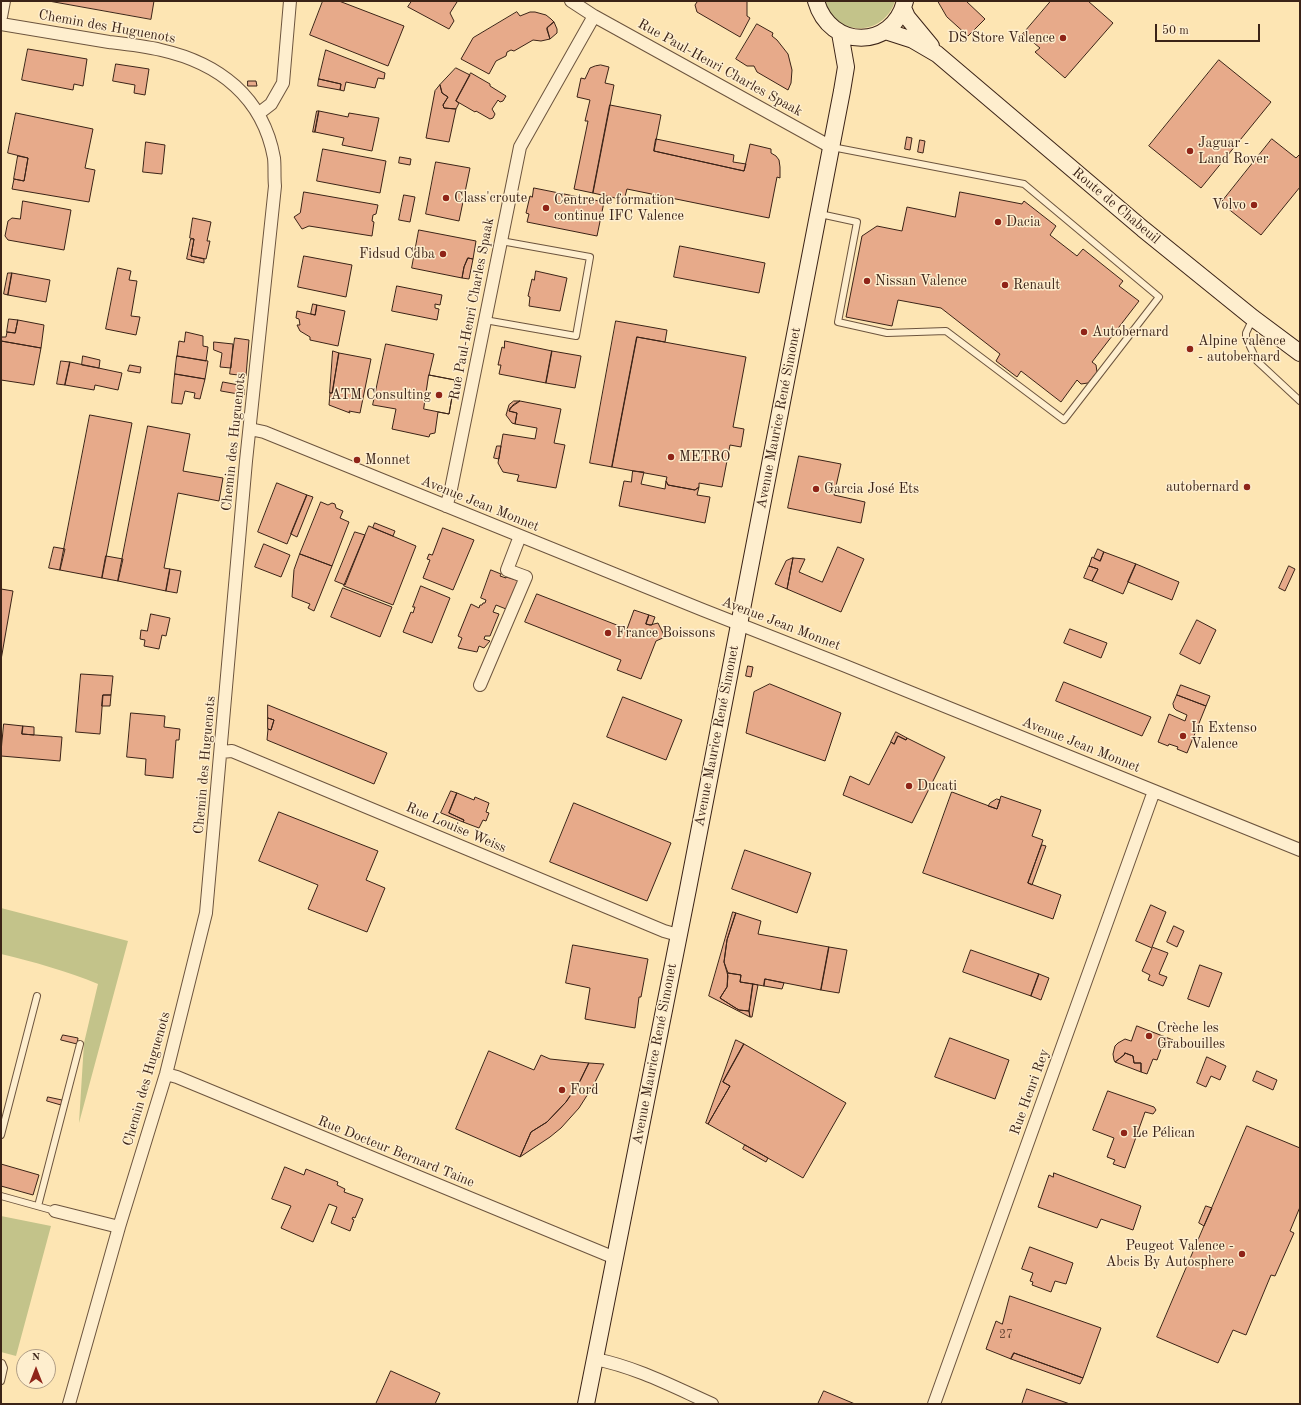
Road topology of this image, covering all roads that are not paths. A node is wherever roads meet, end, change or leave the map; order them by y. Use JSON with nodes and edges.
{"nodes":[{"id":1,"x":4,"y":1,"type":"edge"},
{"id":2,"x":290,"y":1,"type":"edge"},
{"id":3,"x":571,"y":1,"type":"edge"},
{"id":4,"x":816,"y":1,"type":"edge"},
{"id":5,"x":904,"y":4,"type":"edge"},
{"id":6,"x":594,"y":16,"type":"junction"},
{"id":7,"x":1,"y":17,"type":"edge"},
{"id":8,"x":1,"y":24,"type":"edge"},
{"id":9,"x":885,"y":31,"type":"junction"},
{"id":10,"x":840,"y":33,"type":"junction"},
{"id":11,"x":864,"y":38,"type":"junction"},
{"id":12,"x":937,"y":54,"type":"junction"},
{"id":13,"x":846,"y":67,"type":"junction"},
{"id":14,"x":258,"y":114,"type":"junction"},
{"id":15,"x":831,"y":147,"type":"junction"},
{"id":16,"x":818,"y":214,"type":"junction"},
{"id":17,"x":501,"y":241,"type":"junction"},
{"id":18,"x":1253,"y":318,"type":"junction"},
{"id":19,"x":485,"y":320,"type":"junction"},
{"id":20,"x":1300,"y":353,"type":"edge"},
{"id":21,"x":1300,"y":401,"type":"edge"},
{"id":22,"x":250,"y":429,"type":"junction"},
{"id":23,"x":446,"y":506,"type":"junction"},
{"id":24,"x":520,"y":536,"type":"junction"},
{"id":25,"x":739,"y":623,"type":"junction"},
{"id":26,"x":480,"y":685,"type":"dead end"},
{"id":27,"x":221,"y":752,"type":"junction"},
{"id":28,"x":1154,"y":791,"type":"junction"},
{"id":29,"x":1300,"y":850,"type":"edge"},
{"id":30,"x":678,"y":934,"type":"junction"},
{"id":31,"x":37,"y":996,"type":"dead end"},
{"id":32,"x":80,"y":1044,"type":"dead end"},
{"id":33,"x":166,"y":1074,"type":"junction"},
{"id":34,"x":1,"y":1135,"type":"edge"},
{"id":35,"x":1,"y":1196,"type":"edge"},
{"id":36,"x":38,"y":1206,"type":"junction"},
{"id":37,"x":56,"y":1211,"type":"joint"},
{"id":38,"x":119,"y":1227,"type":"junction"},
{"id":39,"x":615,"y":1258,"type":"junction"},
{"id":40,"x":595,"y":1359,"type":"junction"},
{"id":41,"x":1,"y":1363,"type":"edge"},
{"id":42,"x":1,"y":1381,"type":"edge"},
{"id":43,"x":69,"y":1404,"type":"edge"},
{"id":44,"x":586,"y":1404,"type":"edge"},
{"id":45,"x":712,"y":1404,"type":"edge"},
{"id":46,"x":934,"y":1404,"type":"edge"}],
"edges":[{"from":1,"to":7,"type":"street"},
{"from":2,"to":14,"type":"street"},
{"from":3,"to":6,"type":"street","name":"Rue Paul-Henri Charles Spaak"},
{"from":4,"to":10,"type":"street"},
{"from":5,"to":9,"type":"street"},
{"from":5,"to":12,"type":"street","name":"Route de Chabeuil"},
{"from":6,"to":15,"type":"street","name":"Rue Paul-Henri Charles Spaak"},
{"from":6,"to":17,"type":"street","name":"Rue Paul-Henri Charles Spaak"},
{"from":8,"to":14,"type":"street","name":"Chemin des Huguenots"},
{"from":9,"to":11,"type":"street"},
{"from":9,"to":12,"type":"street","name":"Route de Chabeuil"},
{"from":10,"to":11,"type":"street"},
{"from":10,"to":13,"type":"street","name":"Avenue Maurice René Simonet"},
{"from":11,"to":13,"type":"street","name":"Avenue Maurice René Simonet"},
{"from":12,"to":18,"type":"street","name":"Route de Chabeuil"},
{"from":13,"to":15,"type":"street","name":"Avenue Maurice René Simonet"},
{"from":14,"to":22,"type":"street","name":"Chemin des Huguenots"},
{"from":15,"to":16,"type":"street","name":"Avenue Maurice René Simonet"},
{"from":15,"to":16,"type":"lane"},
{"from":16,"to":25,"type":"street","name":"Avenue Maurice René Simonet"},
{"from":17,"to":19,"type":"street","name":"Rue Paul-Henri Charles Spaak"},
{"from":17,"to":19,"type":"lane"},
{"from":18,"to":20,"type":"street","name":"Route de Chabeuil"},
{"from":18,"to":21,"type":"lane"},
{"from":19,"to":23,"type":"street","name":"Rue Paul-Henri Charles Spaak"},
{"from":22,"to":23,"type":"street","name":"Avenue Jean Monnet"},
{"from":22,"to":27,"type":"street","name":"Chemin des Huguenots"},
{"from":23,"to":24,"type":"street","name":"Avenue Jean Monnet"},
{"from":24,"to":25,"type":"street","name":"Avenue Jean Monnet"},
{"from":24,"to":26,"type":"street"},
{"from":25,"to":28,"type":"street","name":"Avenue Jean Monnet"},
{"from":25,"to":30,"type":"street","name":"Avenue Maurice René Simonet"},
{"from":27,"to":30,"type":"street","name":"Rue Louise Weiss"},
{"from":27,"to":33,"type":"street","name":"Chemin des Huguenots"},
{"from":28,"to":29,"type":"street","name":"Avenue Jean Monnet"},
{"from":28,"to":46,"type":"street","name":"Rue Henri Rey"},
{"from":30,"to":39,"type":"street","name":"Avenue Maurice René Simonet"},
{"from":31,"to":34,"type":"lane"},
{"from":32,"to":36,"type":"lane"},
{"from":33,"to":38,"type":"street","name":"Chemin des Huguenots"},
{"from":33,"to":39,"type":"street","name":"Rue Docteur Bernard Taine"},
{"from":35,"to":36,"type":"lane"},
{"from":36,"to":37,"type":"lane"},
{"from":37,"to":38,"type":"street"},
{"from":38,"to":43,"type":"street","name":"Chemin des Huguenots"},
{"from":39,"to":40,"type":"street","name":"Avenue Maurice René Simonet"},
{"from":40,"to":44,"type":"street","name":"Avenue Maurice René Simonet"},
{"from":40,"to":45,"type":"street"},
{"from":41,"to":42,"type":"lane"}]}
